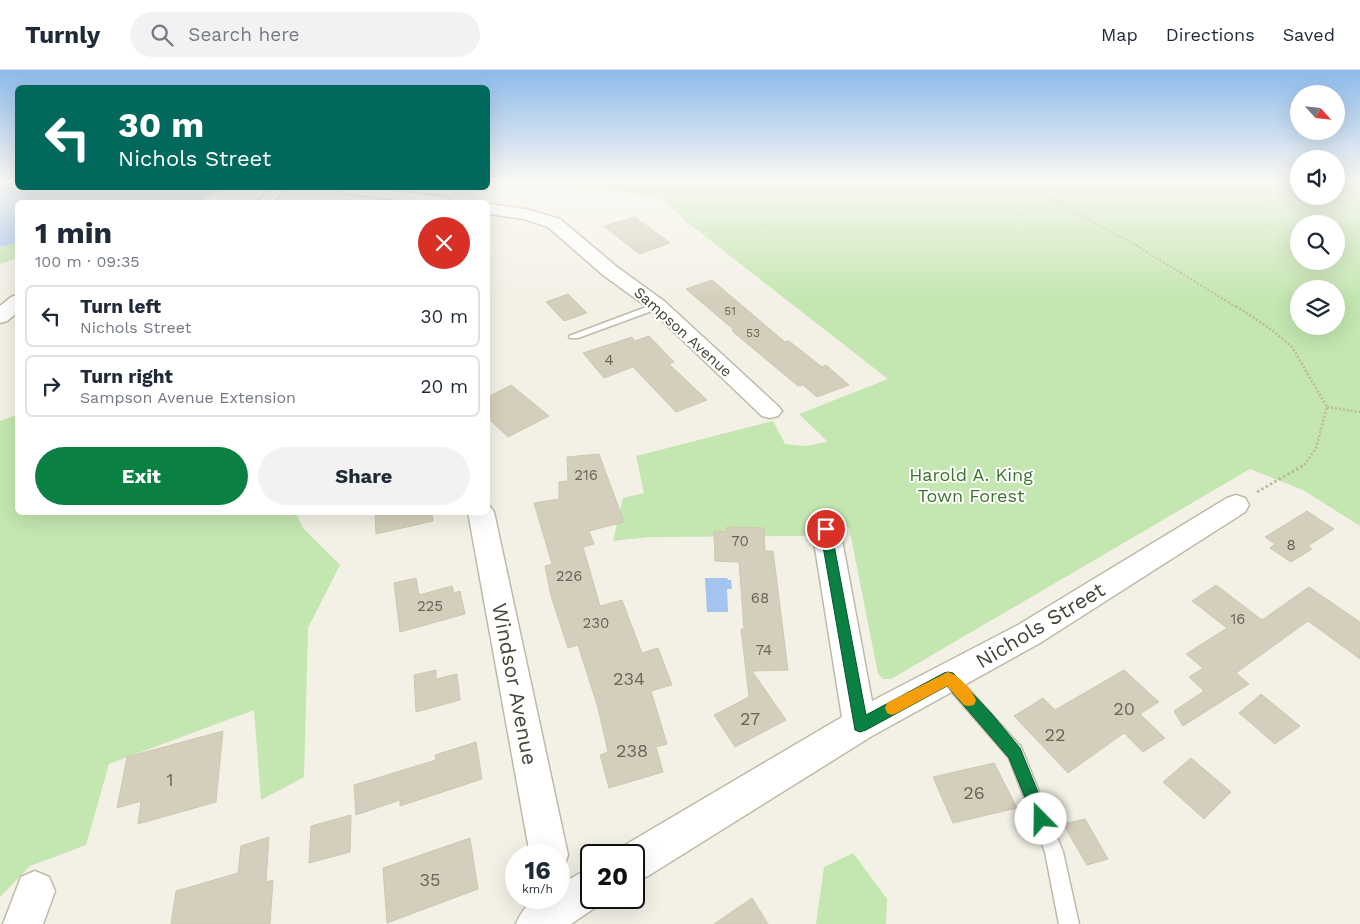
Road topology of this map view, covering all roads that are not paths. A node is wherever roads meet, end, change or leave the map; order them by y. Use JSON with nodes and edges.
{"nodes":[{"id":1,"x":550,"y":222,"type":"edge"},
{"id":2,"x":15,"y":304,"type":"edge"},
{"id":3,"x":658,"y":306,"type":"junction"},
{"id":4,"x":0,"y":317,"type":"edge"},
{"id":5,"x":574,"y":336,"type":"dead end"},
{"id":6,"x":770,"y":411,"type":"dead end"},
{"id":7,"x":1236,"y":505,"type":"road end"},
{"id":8,"x":483,"y":515,"type":"edge"},
{"id":9,"x":826,"y":529,"type":"dead end"},
{"id":10,"x":948,"y":678,"type":"junction"},
{"id":11,"x":860,"y":725,"type":"junction"},
{"id":12,"x":546,"y":844,"type":"edge"},
{"id":13,"x":645,"y":855,"type":"edge"},
{"id":14,"x":1068,"y":924,"type":"edge"}],
"edges":[{"from":1,"to":3,"type":"street","name":"Sampson Avenue"},
{"from":2,"to":4,"type":"street"},
{"from":3,"to":5,"type":"lane"},
{"from":3,"to":6,"type":"street","name":"Sampson Avenue"},
{"from":7,"to":10,"type":"street","name":"Nichols Street"},
{"from":8,"to":12,"type":"street","name":"Windsor Avenue"},
{"from":9,"to":11,"type":"street"},
{"from":10,"to":11,"type":"street","name":"Nichols Street"},
{"from":10,"to":14,"type":"lane"},
{"from":11,"to":13,"type":"street","name":"Nichols Street"}]}
